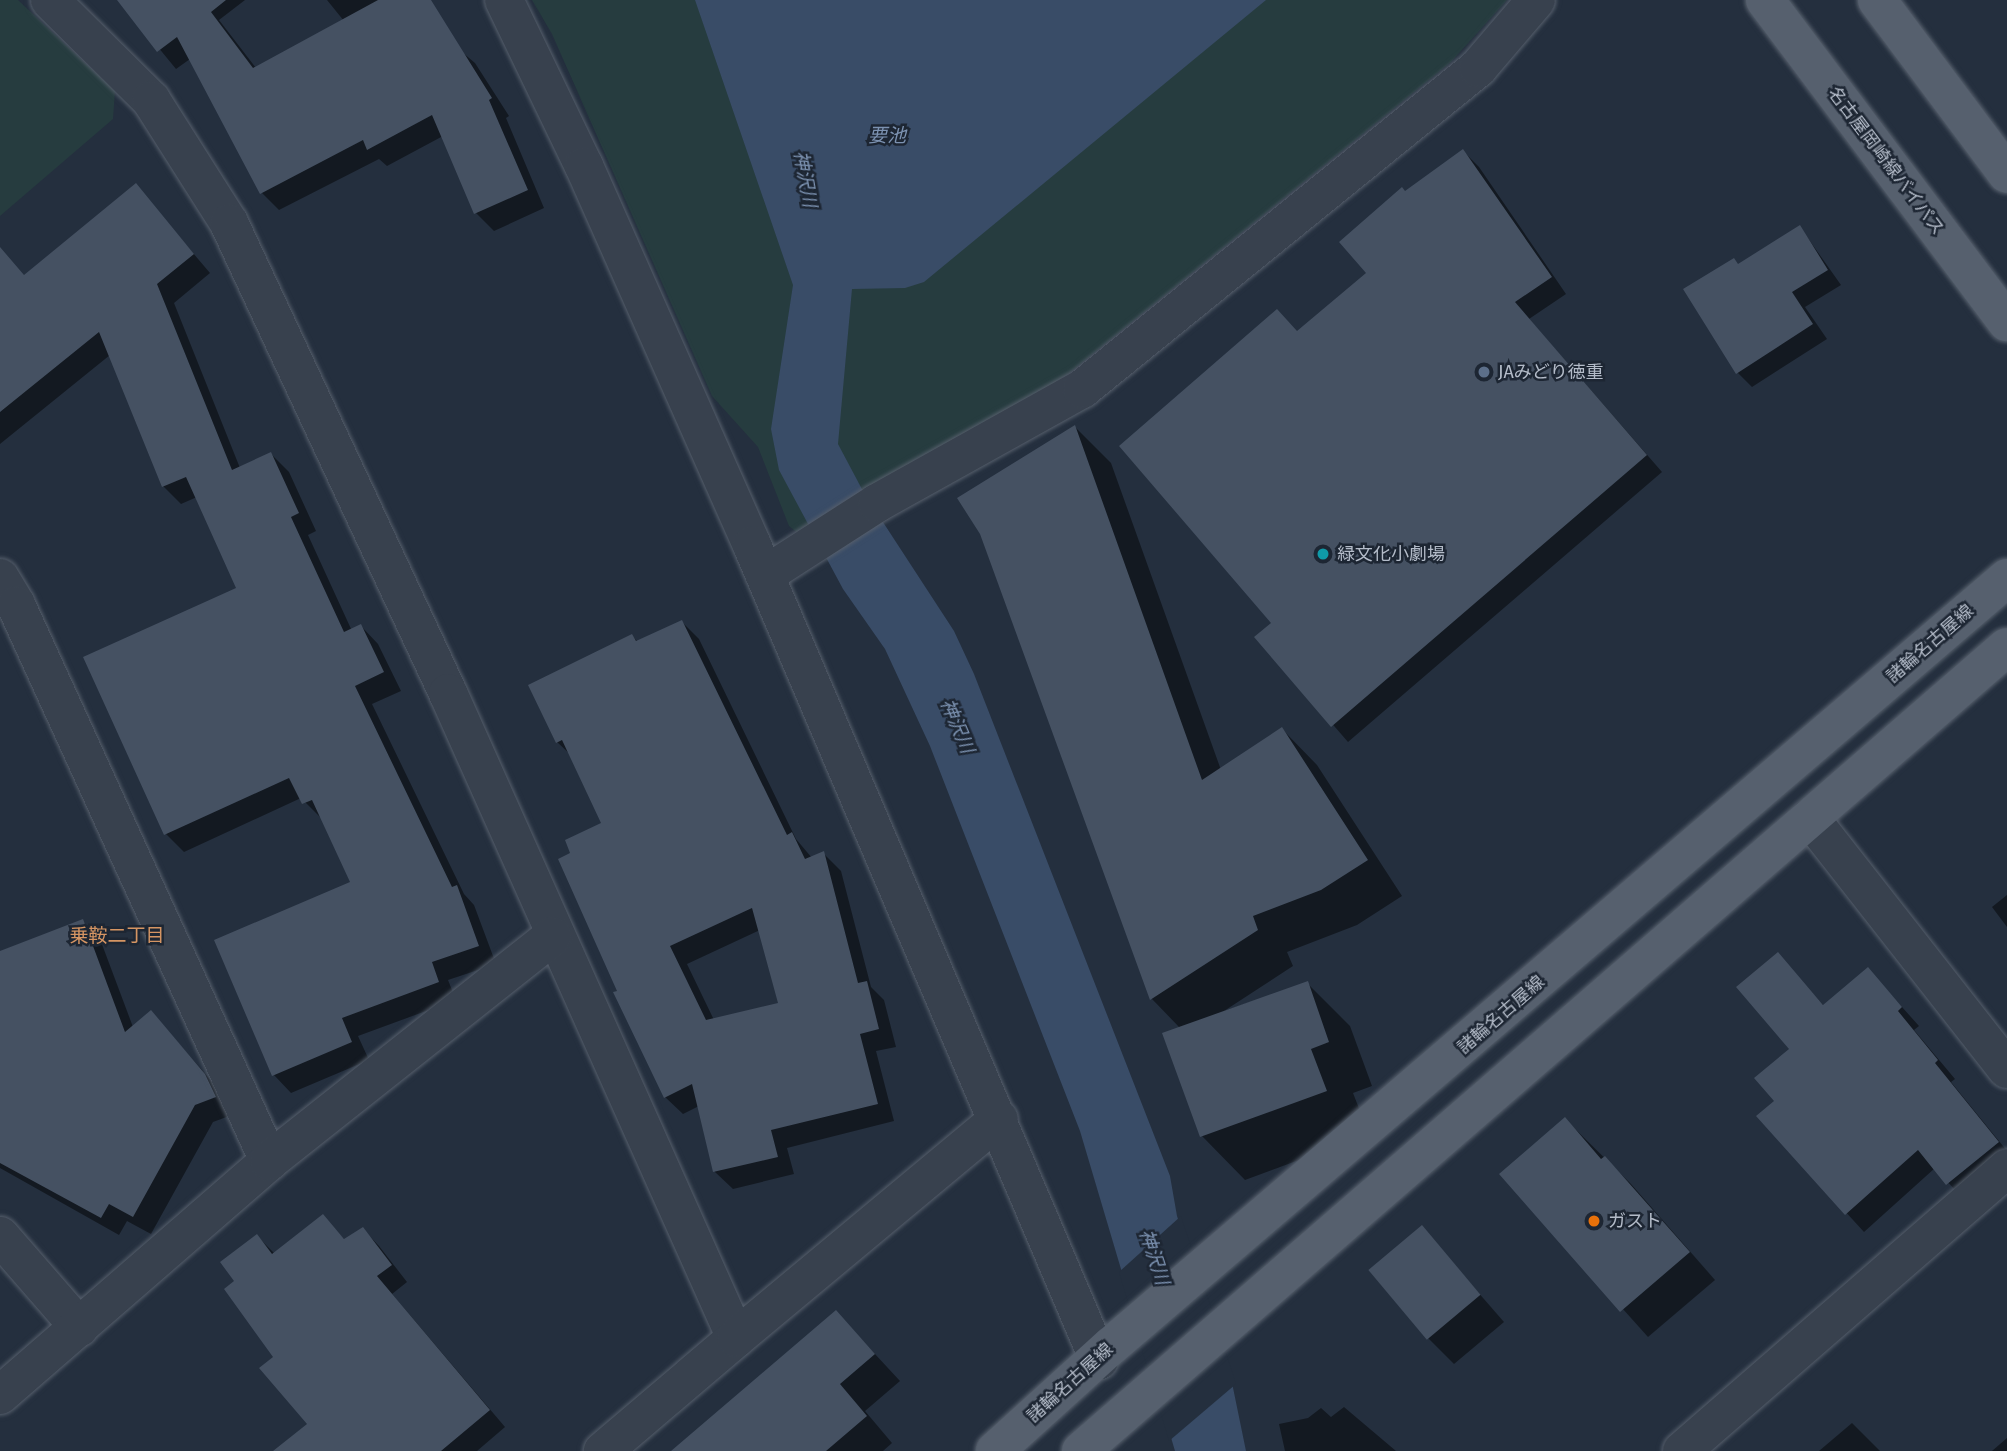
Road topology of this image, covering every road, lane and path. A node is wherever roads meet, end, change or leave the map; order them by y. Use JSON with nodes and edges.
{"nodes":[{"id":1,"x":50,"y":0,"type":"edge"},
{"id":2,"x":504,"y":0,"type":"edge"},
{"id":3,"x":1536,"y":0,"type":"edge"},
{"id":4,"x":1765,"y":0,"type":"edge"},
{"id":5,"x":1878,"y":0,"type":"edge"},
{"id":6,"x":2007,"y":174,"type":"edge"},
{"id":7,"x":2007,"y":322,"type":"edge"},
{"id":8,"x":765,"y":575,"type":"junction"},
{"id":9,"x":0,"y":578,"type":"edge"},
{"id":10,"x":2007,"y":578,"type":"edge"},
{"id":11,"x":2007,"y":647,"type":"edge"},
{"id":12,"x":1810,"y":818,"type":"junction"},
{"id":13,"x":553,"y":936,"type":"junction"},
{"id":14,"x":2007,"y":1069,"type":"edge"},
{"id":15,"x":999,"y":1119,"type":"junction"},
{"id":16,"x":269,"y":1161,"type":"junction"},
{"id":17,"x":2007,"y":1168,"type":"edge"},
{"id":18,"x":0,"y":1236,"type":"edge"},
{"id":19,"x":79,"y":1327,"type":"junction"},
{"id":20,"x":736,"y":1338,"type":"junction"},
{"id":21,"x":1105,"y":1353,"type":"junction"},
{"id":22,"x":0,"y":1395,"type":"edge"},
{"id":23,"x":1117,"y":1436,"type":"edge"},
{"id":24,"x":603,"y":1451,"type":"edge"},
{"id":25,"x":995,"y":1451,"type":"edge"},
{"id":26,"x":1081,"y":1451,"type":"edge"},
{"id":27,"x":1682,"y":1451,"type":"edge"}],
"edges":[{"from":1,"to":13,"type":"street"},
{"from":2,"to":8,"type":"street"},
{"from":3,"to":8,"type":"street"},
{"from":4,"to":7,"type":"main road","name":"名古屋岡崎線バイパス"},
{"from":5,"to":6,"type":"main road"},
{"from":8,"to":15,"type":"street"},
{"from":9,"to":16,"type":"street"},
{"from":10,"to":21,"type":"main road","name":"諸輪名古屋線"},
{"from":11,"to":12,"type":"main road"},
{"from":12,"to":14,"type":"street"},
{"from":12,"to":23,"type":"main road"},
{"from":13,"to":16,"type":"street"},
{"from":13,"to":20,"type":"street"},
{"from":15,"to":20,"type":"street"},
{"from":15,"to":21,"type":"street"},
{"from":16,"to":19,"type":"street"},
{"from":17,"to":27,"type":"street"},
{"from":18,"to":19,"type":"street"},
{"from":19,"to":22,"type":"street"},
{"from":20,"to":24,"type":"street"},
{"from":21,"to":25,"type":"main road","name":"諸輪名古屋線"},
{"from":23,"to":26,"type":"main road"}]}
